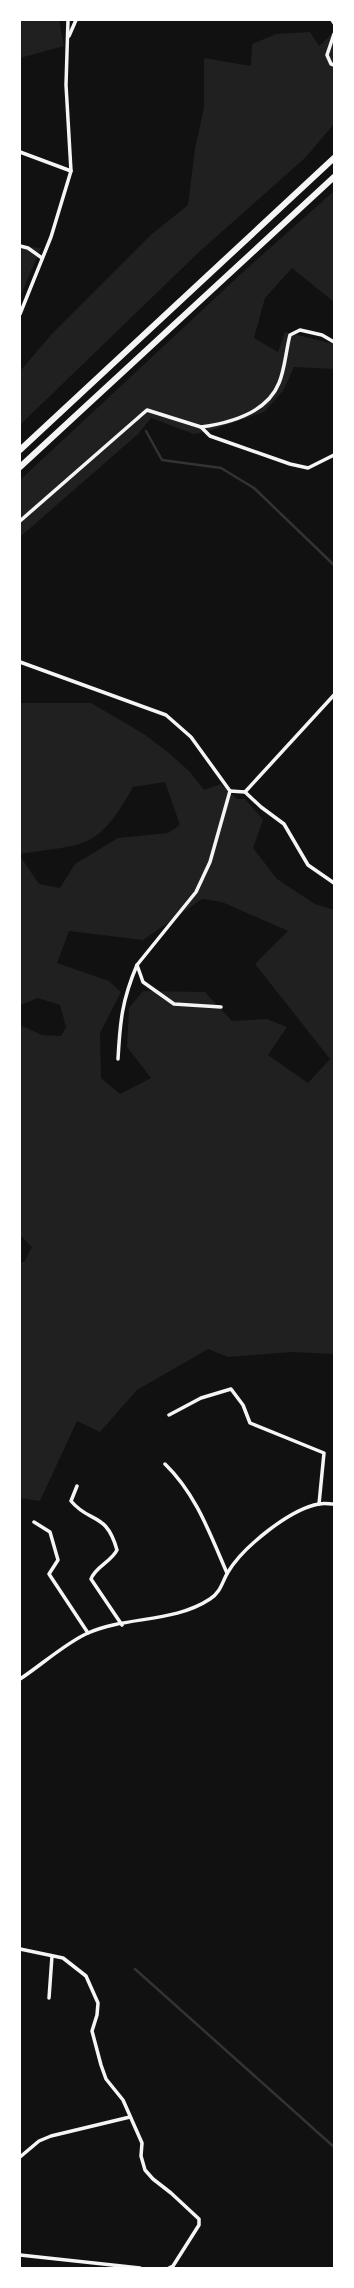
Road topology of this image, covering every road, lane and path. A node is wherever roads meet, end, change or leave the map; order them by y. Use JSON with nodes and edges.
{"nodes":[{"id":1,"x":68,"y":20,"type":"edge"},
{"id":2,"x":76,"y":20,"type":"edge"},
{"id":3,"x":332,"y":20,"type":"edge"},
{"id":4,"x":334,"y":23,"type":"edge"},
{"id":5,"x":334,"y":34,"type":"edge"},
{"id":6,"x":68,"y":39,"type":"junction"},
{"id":7,"x":334,"y":66,"type":"edge"},
{"id":8,"x":20,"y":152,"type":"edge"},
{"id":9,"x":334,"y":152,"type":"edge"},
{"id":10,"x":334,"y":158,"type":"edge"},
{"id":11,"x":71,"y":171,"type":"junction"},
{"id":12,"x":317,"y":174,"type":"junction"},
{"id":13,"x":334,"y":176,"type":"edge"},
{"id":14,"x":20,"y":246,"type":"edge"},
{"id":15,"x":42,"y":258,"type":"junction"},
{"id":16,"x":20,"y":314,"type":"edge"},
{"id":17,"x":334,"y":342,"type":"edge"},
{"id":18,"x":201,"y":427,"type":"junction"},
{"id":19,"x":20,"y":450,"type":"edge"},
{"id":20,"x":334,"y":455,"type":"edge"},
{"id":21,"x":20,"y":467,"type":"edge"},
{"id":22,"x":20,"y":521,"type":"edge"},
{"id":23,"x":20,"y":662,"type":"edge"},
{"id":24,"x":334,"y":695,"type":"edge"},
{"id":25,"x":230,"y":791,"type":"junction"},
{"id":26,"x":245,"y":792,"type":"junction"},
{"id":27,"x":334,"y":883,"type":"edge"},
{"id":28,"x":137,"y":965,"type":"junction"},
{"id":29,"x":221,"y":1007,"type":"dead end"},
{"id":30,"x":118,"y":1059,"type":"dead end"},
{"id":31,"x":169,"y":1415,"type":"dead end"},
{"id":32,"x":165,"y":1464,"type":"dead end"},
{"id":33,"x":77,"y":1486,"type":"dead end"},
{"id":34,"x":319,"y":1504,"type":"junction"},
{"id":35,"x":334,"y":1504,"type":"edge"},
{"id":36,"x":34,"y":1522,"type":"dead end"},
{"id":37,"x":227,"y":1573,"type":"junction"},
{"id":38,"x":122,"y":1624,"type":"junction"},
{"id":39,"x":88,"y":1633,"type":"junction"},
{"id":40,"x":20,"y":1679,"type":"edge"},
{"id":41,"x":20,"y":1949,"type":"edge"},
{"id":42,"x":52,"y":1956,"type":"junction"},
{"id":43,"x":49,"y":1998,"type":"dead end"},
{"id":44,"x":130,"y":2118,"type":"junction"},
{"id":45,"x":20,"y":2158,"type":"edge"},
{"id":46,"x":20,"y":2255,"type":"edge"},
{"id":47,"x":140,"y":2268,"type":"edge"},
{"id":48,"x":169,"y":2268,"type":"edge"}],
"edges":[{"from":1,"to":6,"type":"street"},
{"from":2,"to":6,"type":"street"},
{"from":3,"to":4,"type":"street"},
{"from":5,"to":7,"type":"street"},
{"from":6,"to":11,"type":"street"},
{"from":8,"to":11,"type":"street"},
{"from":9,"to":12,"type":"highway"},
{"from":10,"to":12,"type":"highway"},
{"from":11,"to":15,"type":"street"},
{"from":12,"to":19,"type":"highway"},
{"from":13,"to":21,"type":"highway"},
{"from":14,"to":15,"type":"street"},
{"from":15,"to":16,"type":"street"},
{"from":17,"to":18,"type":"street"},
{"from":18,"to":20,"type":"street"},
{"from":18,"to":22,"type":"street"},
{"from":23,"to":25,"type":"street"},
{"from":24,"to":26,"type":"street"},
{"from":25,"to":26,"type":"street"},
{"from":25,"to":28,"type":"street"},
{"from":26,"to":27,"type":"street"},
{"from":28,"to":29,"type":"street"},
{"from":28,"to":30,"type":"street"},
{"from":31,"to":34,"type":"street"},
{"from":32,"to":37,"type":"street"},
{"from":33,"to":38,"type":"street"},
{"from":34,"to":35,"type":"street"},
{"from":34,"to":37,"type":"street"},
{"from":36,"to":39,"type":"street"},
{"from":37,"to":38,"type":"street"},
{"from":38,"to":39,"type":"street"},
{"from":39,"to":40,"type":"street"},
{"from":41,"to":42,"type":"street"},
{"from":42,"to":43,"type":"street"},
{"from":42,"to":44,"type":"street"},
{"from":44,"to":45,"type":"street"},
{"from":44,"to":48,"type":"street"},
{"from":46,"to":47,"type":"street"}]}
